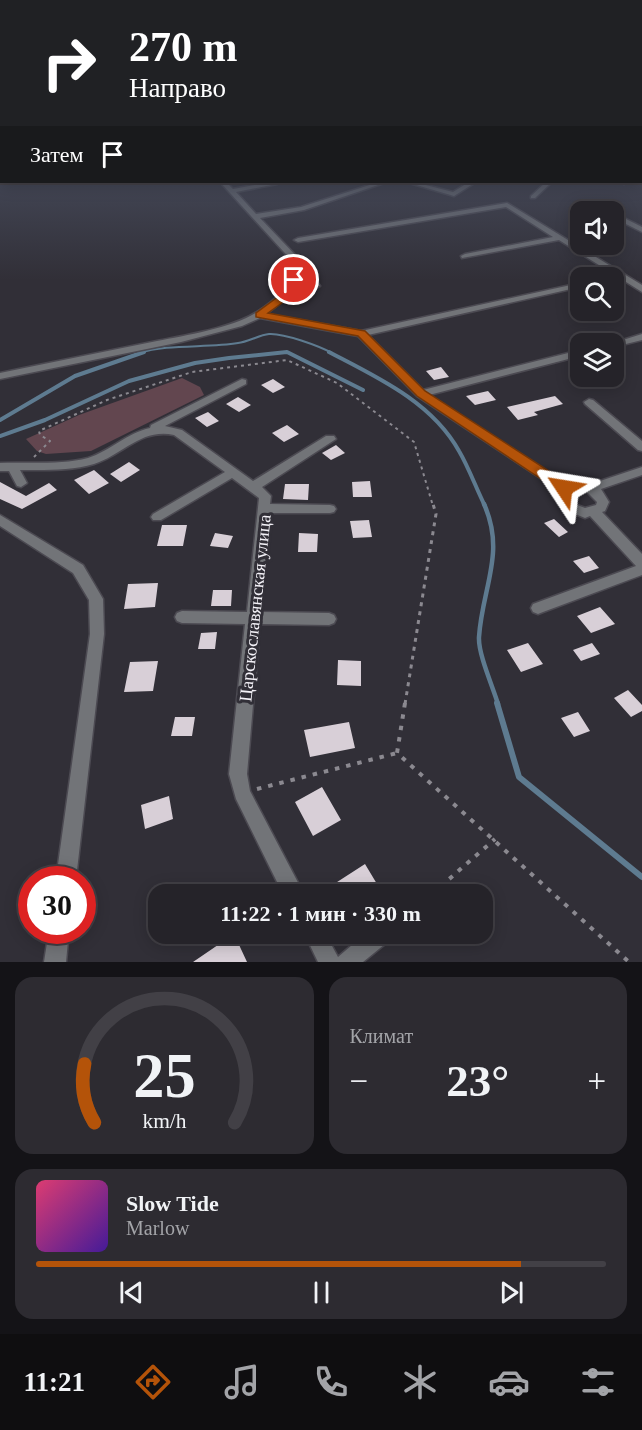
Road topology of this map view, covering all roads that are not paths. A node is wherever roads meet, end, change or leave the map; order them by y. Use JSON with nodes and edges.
{"nodes":[{"id":1,"x":238,"y":190,"type":"edge"},
{"id":2,"x":360,"y":190,"type":"edge"},
{"id":3,"x":439,"y":190,"type":"edge"},
{"id":4,"x":461,"y":190,"type":"edge"},
{"id":5,"x":541,"y":190,"type":"edge"},
{"id":6,"x":232,"y":191,"type":"joint"},
{"id":7,"x":533,"y":197,"type":"dead end"},
{"id":8,"x":257,"y":216,"type":"junction"},
{"id":9,"x":624,"y":220,"type":"edge"},
{"id":10,"x":642,"y":222,"type":"edge"},
{"id":11,"x":631,"y":224,"type":"junction"},
{"id":12,"x":642,"y":230,"type":"edge"},
{"id":13,"x":560,"y":238,"type":"junction"},
{"id":14,"x":298,"y":240,"type":"dead end"},
{"id":15,"x":465,"y":256,"type":"dead end"},
{"id":16,"x":298,"y":263,"type":"junction"},
{"id":17,"x":602,"y":267,"type":"edge"},
{"id":18,"x":624,"y":280,"type":"edge"},
{"id":19,"x":316,"y":286,"type":"dead end"},
{"id":20,"x":570,"y":287,"type":"edge"},
{"id":21,"x":642,"y":289,"type":"edge"},
{"id":22,"x":259,"y":315,"type":"junction"},
{"id":23,"x":361,"y":333,"type":"junction"},
{"id":24,"x":642,"y":337,"type":"edge"},
{"id":25,"x":624,"y":342,"type":"edge"},
{"id":26,"x":570,"y":356,"type":"edge"},
{"id":27,"x":0,"y":376,"type":"edge"},
{"id":28,"x":242,"y":382,"type":"dead end"},
{"id":29,"x":421,"y":394,"type":"junction"},
{"id":30,"x":589,"y":402,"type":"dead end"},
{"id":31,"x":154,"y":428,"type":"junction"},
{"id":32,"x":330,"y":439,"type":"dead end"},
{"id":33,"x":642,"y":447,"type":"edge"},
{"id":34,"x":12,"y":466,"type":"edge"},
{"id":35,"x":642,"y":471,"type":"edge"},
{"id":36,"x":232,"y":473,"type":"junction"},
{"id":37,"x":21,"y":483,"type":"dead end"},
{"id":38,"x":254,"y":487,"type":"junction"},
{"id":39,"x":564,"y":488,"type":"junction"},
{"id":40,"x":592,"y":488,"type":"junction"},
{"id":41,"x":266,"y":508,"type":"junction"},
{"id":42,"x":330,"y":509,"type":"dead end"},
{"id":43,"x":594,"y":512,"type":"junction"},
{"id":44,"x":157,"y":516,"type":"dead end"},
{"id":45,"x":0,"y":520,"type":"edge"},
{"id":46,"x":642,"y":562,"type":"edge"},
{"id":47,"x":642,"y":569,"type":"edge"},
{"id":48,"x":538,"y":608,"type":"dead end"},
{"id":49,"x":182,"y":617,"type":"dead end"},
{"id":50,"x":254,"y":618,"type":"junction"},
{"id":51,"x":329,"y":619,"type":"dead end"},
{"id":52,"x":68,"y":866,"type":"edge"},
{"id":53,"x":289,"y":884,"type":"edge"},
{"id":54,"x":57,"y":944,"type":"edge"},
{"id":55,"x":320,"y":944,"type":"edge"},
{"id":56,"x":369,"y":944,"type":"edge"},
{"id":57,"x":55,"y":962,"type":"edge"},
{"id":58,"x":329,"y":962,"type":"edge"},
{"id":59,"x":346,"y":962,"type":"edge"}],
"edges":[{"from":1,"to":6,"type":"street"},
{"from":2,"to":8,"type":"street"},
{"from":3,"to":4,"type":"street"},
{"from":5,"to":7,"type":"street"},
{"from":6,"to":8,"type":"street"},
{"from":8,"to":16,"type":"street"},
{"from":9,"to":11,"type":"street"},
{"from":10,"to":11,"type":"street"},
{"from":11,"to":12,"type":"street"},
{"from":13,"to":14,"type":"street"},
{"from":13,"to":15,"type":"street"},
{"from":13,"to":17,"type":"street"},
{"from":16,"to":19,"type":"street"},
{"from":16,"to":22,"type":"street"},
{"from":18,"to":21,"type":"street"},
{"from":20,"to":23,"type":"street"},
{"from":22,"to":23,"type":"street"},
{"from":22,"to":27,"type":"street"},
{"from":23,"to":29,"type":"street"},
{"from":24,"to":25,"type":"street"},
{"from":26,"to":29,"type":"street"},
{"from":28,"to":31,"type":"street"},
{"from":29,"to":39,"type":"street"},
{"from":30,"to":33,"type":"street"},
{"from":31,"to":34,"type":"street"},
{"from":31,"to":36,"type":"street","name":"Царскославянская улица"},
{"from":32,"to":38,"type":"street"},
{"from":34,"to":37,"type":"street"},
{"from":35,"to":40,"type":"street"},
{"from":36,"to":38,"type":"street","name":"Царскославянская улица"},
{"from":36,"to":44,"type":"street"},
{"from":38,"to":41,"type":"street","name":"Царскославянская улица"},
{"from":39,"to":40,"type":"street"},
{"from":39,"to":43,"type":"street"},
{"from":40,"to":43,"type":"street"},
{"from":41,"to":42,"type":"street"},
{"from":41,"to":50,"type":"street","name":"Царскославянская улица"},
{"from":43,"to":46,"type":"street"},
{"from":45,"to":52,"type":"street"},
{"from":47,"to":48,"type":"street"},
{"from":49,"to":50,"type":"street"},
{"from":50,"to":51,"type":"street"},
{"from":50,"to":53,"type":"street","name":"Царскославянская улица"},
{"from":54,"to":57,"type":"street"},
{"from":55,"to":58,"type":"street"},
{"from":56,"to":59,"type":"street"}]}
